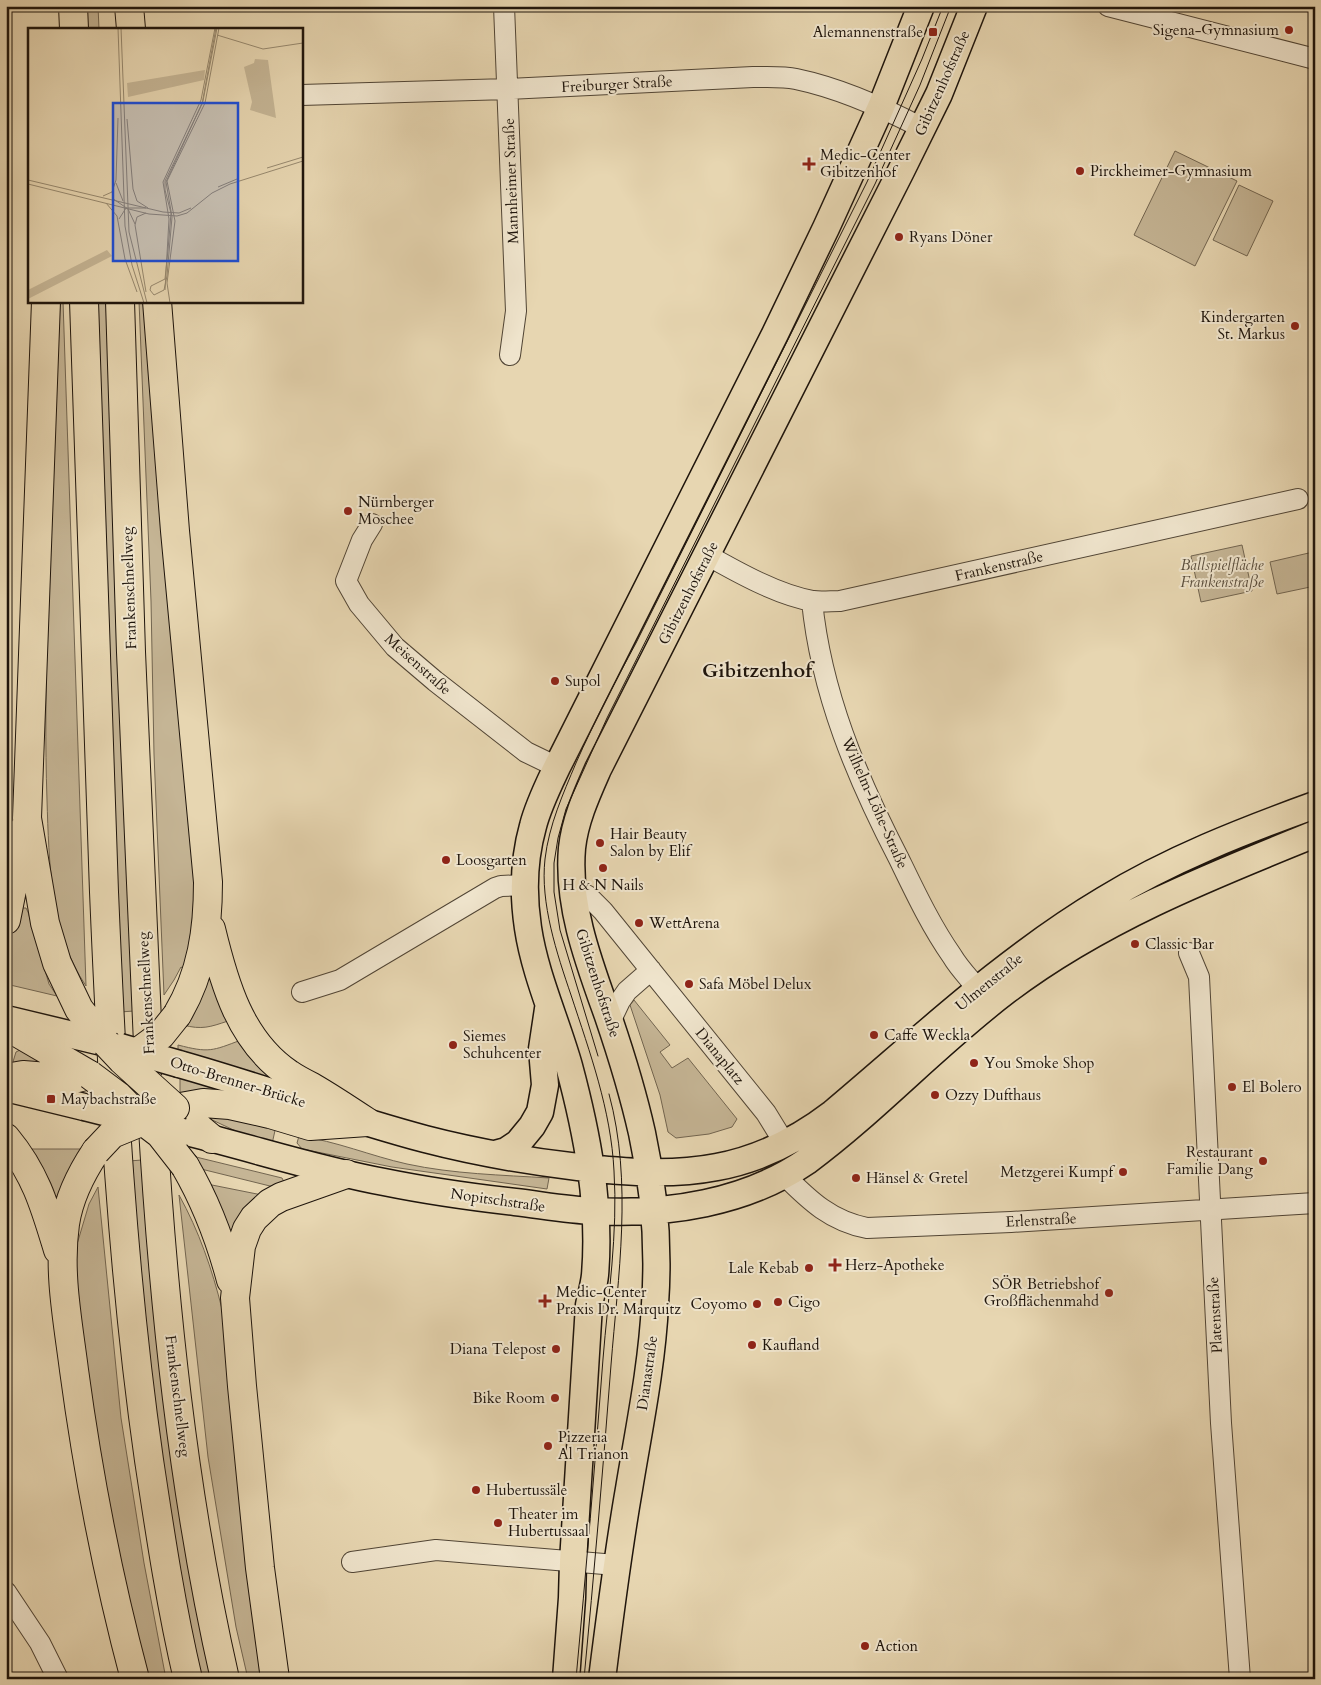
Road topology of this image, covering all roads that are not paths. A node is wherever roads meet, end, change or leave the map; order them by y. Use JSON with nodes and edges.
{"nodes":[{"id":1,"x":56,"y":6,"type":"edge"},
{"id":2,"x":74,"y":6,"type":"edge"},
{"id":3,"x":111,"y":6,"type":"edge"},
{"id":4,"x":129,"y":6,"type":"edge"},
{"id":5,"x":504,"y":6,"type":"edge"},
{"id":6,"x":921,"y":6,"type":"edge"},
{"id":7,"x":974,"y":6,"type":"edge"},
{"id":8,"x":1108,"y":6,"type":"edge"},
{"id":9,"x":56,"y":28,"type":"edge"},
{"id":10,"x":74,"y":28,"type":"edge"},
{"id":11,"x":112,"y":28,"type":"edge"},
{"id":12,"x":131,"y":28,"type":"edge"},
{"id":13,"x":1315,"y":59,"type":"edge"},
{"id":14,"x":508,"y":89,"type":"junction"},
{"id":15,"x":302,"y":95,"type":"edge"},
{"id":16,"x":882,"y":107,"type":"junction"},
{"id":17,"x":922,"y":128,"type":"junction"},
{"id":18,"x":46,"y":302,"type":"edge"},
{"id":19,"x":84,"y":302,"type":"edge"},
{"id":20,"x":120,"y":302,"type":"edge"},
{"id":21,"x":157,"y":302,"type":"edge"},
{"id":22,"x":510,"y":354,"type":"dead end"},
{"id":23,"x":1298,"y":499,"type":"dead end"},
{"id":24,"x":372,"y":524,"type":"dead end"},
{"id":25,"x":707,"y":555,"type":"junction"},
{"id":26,"x":812,"y":601,"type":"junction"},
{"id":27,"x":557,"y":767,"type":"junction"},
{"id":28,"x":1315,"y":805,"type":"edge"},
{"id":29,"x":27,"y":818,"type":"junction"},
{"id":30,"x":1315,"y":834,"type":"edge"},
{"id":31,"x":525,"y":885,"type":"junction"},
{"id":32,"x":580,"y":892,"type":"junction"},
{"id":33,"x":208,"y":918,"type":"junction"},
{"id":34,"x":6,"y":920,"type":"edge"},
{"id":35,"x":1189,"y":953,"type":"dead end"},
{"id":36,"x":651,"y":970,"type":"junction"},
{"id":37,"x":978,"y":989,"type":"junction"},
{"id":38,"x":302,"y":992,"type":"dead end"},
{"id":39,"x":549,"y":1003,"type":"junction"},
{"id":40,"x":6,"y":1019,"type":"edge"},
{"id":41,"x":610,"y":1022,"type":"junction"},
{"id":42,"x":6,"y":1026,"type":"edge"},
{"id":43,"x":122,"y":1052,"type":"junction"},
{"id":44,"x":85,"y":1074,"type":"junction"},
{"id":45,"x":6,"y":1078,"type":"edge"},
{"id":46,"x":6,"y":1088,"type":"edge"},
{"id":47,"x":180,"y":1115,"type":"junction"},
{"id":48,"x":143,"y":1121,"type":"junction"},
{"id":49,"x":367,"y":1122,"type":"junction"},
{"id":50,"x":310,"y":1126,"type":"junction"},
{"id":51,"x":779,"y":1134,"type":"junction"},
{"id":52,"x":6,"y":1138,"type":"edge"},
{"id":53,"x":212,"y":1139,"type":"joint"},
{"id":54,"x":495,"y":1154,"type":"junction"},
{"id":55,"x":292,"y":1160,"type":"junction"},
{"id":56,"x":591,"y":1168,"type":"junction"},
{"id":57,"x":648,"y":1172,"type":"junction"},
{"id":58,"x":346,"y":1174,"type":"junction"},
{"id":59,"x":785,"y":1176,"type":"junction"},
{"id":60,"x":1315,"y":1203,"type":"edge"},
{"id":61,"x":653,"y":1209,"type":"junction"},
{"id":62,"x":1210,"y":1210,"type":"junction"},
{"id":63,"x":594,"y":1211,"type":"junction"},
{"id":64,"x":63,"y":1264,"type":"junction"},
{"id":65,"x":236,"y":1298,"type":"junction"},
{"id":66,"x":352,"y":1562,"type":"dead end"},
{"id":67,"x":573,"y":1562,"type":"junction"},
{"id":68,"x":616,"y":1566,"type":"junction"},
{"id":69,"x":6,"y":1592,"type":"edge"},
{"id":70,"x":58,"y":1679,"type":"edge"},
{"id":71,"x":135,"y":1679,"type":"edge"},
{"id":72,"x":188,"y":1679,"type":"edge"},
{"id":73,"x":225,"y":1679,"type":"edge"},
{"id":74,"x":275,"y":1679,"type":"edge"},
{"id":75,"x":566,"y":1679,"type":"edge"},
{"id":76,"x":602,"y":1679,"type":"edge"},
{"id":77,"x":1240,"y":1679,"type":"edge"}],
"edges":[{"from":1,"to":9,"type":"highway"},
{"from":2,"to":10,"type":"highway"},
{"from":3,"to":11,"type":"highway"},
{"from":4,"to":12,"type":"highway"},
{"from":5,"to":14,"type":"street","name":"Mannheimer Straße"},
{"from":6,"to":16,"type":"main road"},
{"from":7,"to":17,"type":"main road","name":"Gibitzenhofstraße"},
{"from":8,"to":13,"type":"street"},
{"from":14,"to":15,"type":"street","name":"Freiburger Straße"},
{"from":14,"to":16,"type":"street","name":"Freiburger Straße"},
{"from":14,"to":22,"type":"street","name":"Mannheimer Straße"},
{"from":16,"to":17,"type":"street","name":"Freiburger Straße"},
{"from":16,"to":27,"type":"main road"},
{"from":17,"to":25,"type":"main road","name":"Gibitzenhofstraße"},
{"from":18,"to":29,"type":"highway"},
{"from":19,"to":72,"type":"highway"},
{"from":20,"to":73,"type":"highway","name":"Frankenschnellweg"},
{"from":21,"to":33,"type":"highway"},
{"from":23,"to":26,"type":"street","name":"Frankenstraße"},
{"from":24,"to":27,"type":"street","name":"Meisenstraße"},
{"from":25,"to":26,"type":"street","name":"Frankenstraße"},
{"from":25,"to":32,"type":"main road","name":"Gibitzenhofstraße"},
{"from":26,"to":37,"type":"street","name":"Wilhelm-Löhe-Straße"},
{"from":27,"to":31,"type":"main road"},
{"from":28,"to":37,"type":"main road","name":"Ulmenstraße"},
{"from":29,"to":34,"type":"highway"},
{"from":29,"to":43,"type":"highway"},
{"from":30,"to":59,"type":"main road","name":"Ulmenstraße"},
{"from":31,"to":38,"type":"street"},
{"from":31,"to":39,"type":"main road"},
{"from":32,"to":36,"type":"street","name":"Dianaplatz"},
{"from":32,"to":41,"type":"main road","name":"Gibitzenhofstraße"},
{"from":33,"to":43,"type":"highway","bridge":true},
{"from":33,"to":49,"type":"highway"},
{"from":35,"to":62,"type":"street","name":"Platenstraße"},
{"from":36,"to":41,"type":"street"},
{"from":36,"to":51,"type":"street","name":"Dianaplatz"},
{"from":37,"to":51,"type":"main road","name":"Ulmenstraße"},
{"from":39,"to":54,"type":"main road"},
{"from":39,"to":56,"type":"main road"},
{"from":40,"to":43,"type":"main road","name":"Otto-Brenner-Brücke"},
{"from":41,"to":57,"type":"main road","name":"Gibitzenhofstraße"},
{"from":42,"to":44,"type":"highway"},
{"from":43,"to":44,"type":"highway"},
{"from":43,"to":47,"type":"highway","bridge":true},
{"from":43,"to":49,"type":"main road","name":"Otto-Brenner-Brücke","bridge":true},
{"from":44,"to":45,"type":"highway"},
{"from":44,"to":48,"type":"highway","bridge":true},
{"from":46,"to":48,"type":"main road","bridge":true},
{"from":47,"to":48,"type":"highway","bridge":true},
{"from":47,"to":50,"type":"highway"},
{"from":47,"to":53,"type":"highway"},
{"from":48,"to":64,"type":"highway","bridge":true},
{"from":48,"to":65,"type":"highway","bridge":true},
{"from":49,"to":50,"type":"highway"},
{"from":49,"to":54,"type":"main road"},
{"from":50,"to":55,"type":"main road"},
{"from":51,"to":57,"type":"main road","name":"Ulmenstraße"},
{"from":52,"to":64,"type":"highway"},
{"from":53,"to":55,"type":"main road"},
{"from":54,"to":56,"type":"main road"},
{"from":55,"to":58,"type":"main road"},
{"from":56,"to":57,"type":"main road"},
{"from":56,"to":63,"type":"main road"},
{"from":57,"to":61,"type":"main road","name":"Gibitzenhofstraße"},
{"from":58,"to":63,"type":"main road","name":"Nopitschstraße"},
{"from":58,"to":65,"type":"highway"},
{"from":59,"to":61,"type":"main road","name":"Ulmenstraße"},
{"from":59,"to":62,"type":"street","name":"Erlenstraße"},
{"from":60,"to":62,"type":"street","name":"Erlenstraße"},
{"from":61,"to":63,"type":"main road","name":"Nopitschstraße"},
{"from":61,"to":68,"type":"main road","name":"Dianastraße"},
{"from":62,"to":77,"type":"street","name":"Platenstraße"},
{"from":63,"to":67,"type":"main road"},
{"from":64,"to":71,"type":"highway"},
{"from":65,"to":74,"type":"highway"},
{"from":66,"to":67,"type":"street"},
{"from":67,"to":68,"type":"street"},
{"from":67,"to":75,"type":"main road"},
{"from":68,"to":76,"type":"main road","name":"Dianastraße"},
{"from":69,"to":70,"type":"street"}]}
